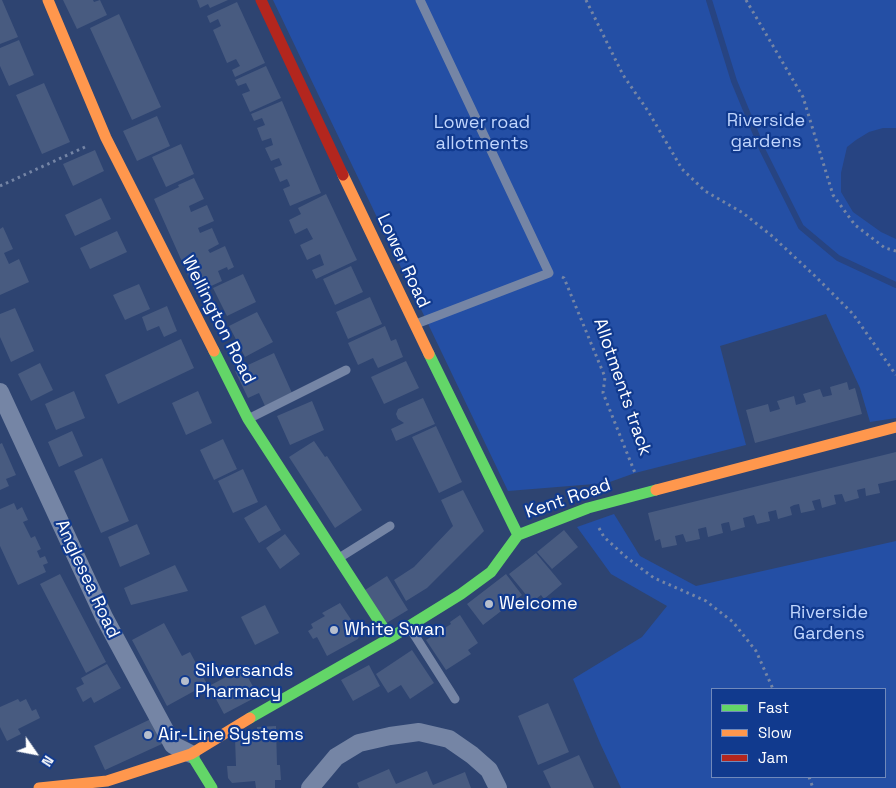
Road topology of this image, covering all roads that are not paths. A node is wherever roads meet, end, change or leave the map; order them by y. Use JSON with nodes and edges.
{"nodes":[{"id":1,"x":48,"y":0,"type":"edge"},
{"id":2,"x":261,"y":0,"type":"edge"},
{"id":3,"x":420,"y":0,"type":"edge"},
{"id":4,"x":414,"y":325,"type":"junction"},
{"id":5,"x":346,"y":370,"type":"dead end"},
{"id":6,"x":0,"y":392,"type":"edge"},
{"id":7,"x":248,"y":419,"type":"junction"},
{"id":8,"x":896,"y":427,"type":"edge"},
{"id":9,"x":390,"y":526,"type":"dead end"},
{"id":10,"x":518,"y":535,"type":"junction"},
{"id":11,"x":338,"y":558,"type":"junction"},
{"id":12,"x":409,"y":626,"type":"junction"},
{"id":13,"x":390,"y":638,"type":"junction"},
{"id":14,"x":455,"y":700,"type":"dead end"},
{"id":15,"x":191,"y":754,"type":"junction"},
{"id":16,"x":39,"y":788,"type":"edge"},
{"id":17,"x":212,"y":788,"type":"edge"},
{"id":18,"x":310,"y":788,"type":"edge"},
{"id":19,"x":498,"y":788,"type":"edge"}],
"edges":[{"from":1,"to":7,"type":"street","name":"Wellington Road"},
{"from":2,"to":4,"type":"street","name":"Lower Road"},
{"from":3,"to":4,"type":"lane"},
{"from":4,"to":10,"type":"street","name":"Lower Road"},
{"from":5,"to":7,"type":"lane"},
{"from":6,"to":15,"type":"street","name":"Anglesea Road"},
{"from":7,"to":11,"type":"street","name":"Wellington Road"},
{"from":8,"to":10,"type":"street","name":"Kent Road"},
{"from":9,"to":11,"type":"lane"},
{"from":10,"to":12,"type":"street","name":"Kent Road"},
{"from":11,"to":13,"type":"street","name":"Wellington Road"},
{"from":12,"to":13,"type":"street","name":"Kent Road"},
{"from":12,"to":14,"type":"lane"},
{"from":13,"to":15,"type":"street","name":"Kent Road"},
{"from":15,"to":16,"type":"street","name":"Kent Road"},
{"from":15,"to":17,"type":"street"},
{"from":18,"to":19,"type":"street"}]}
